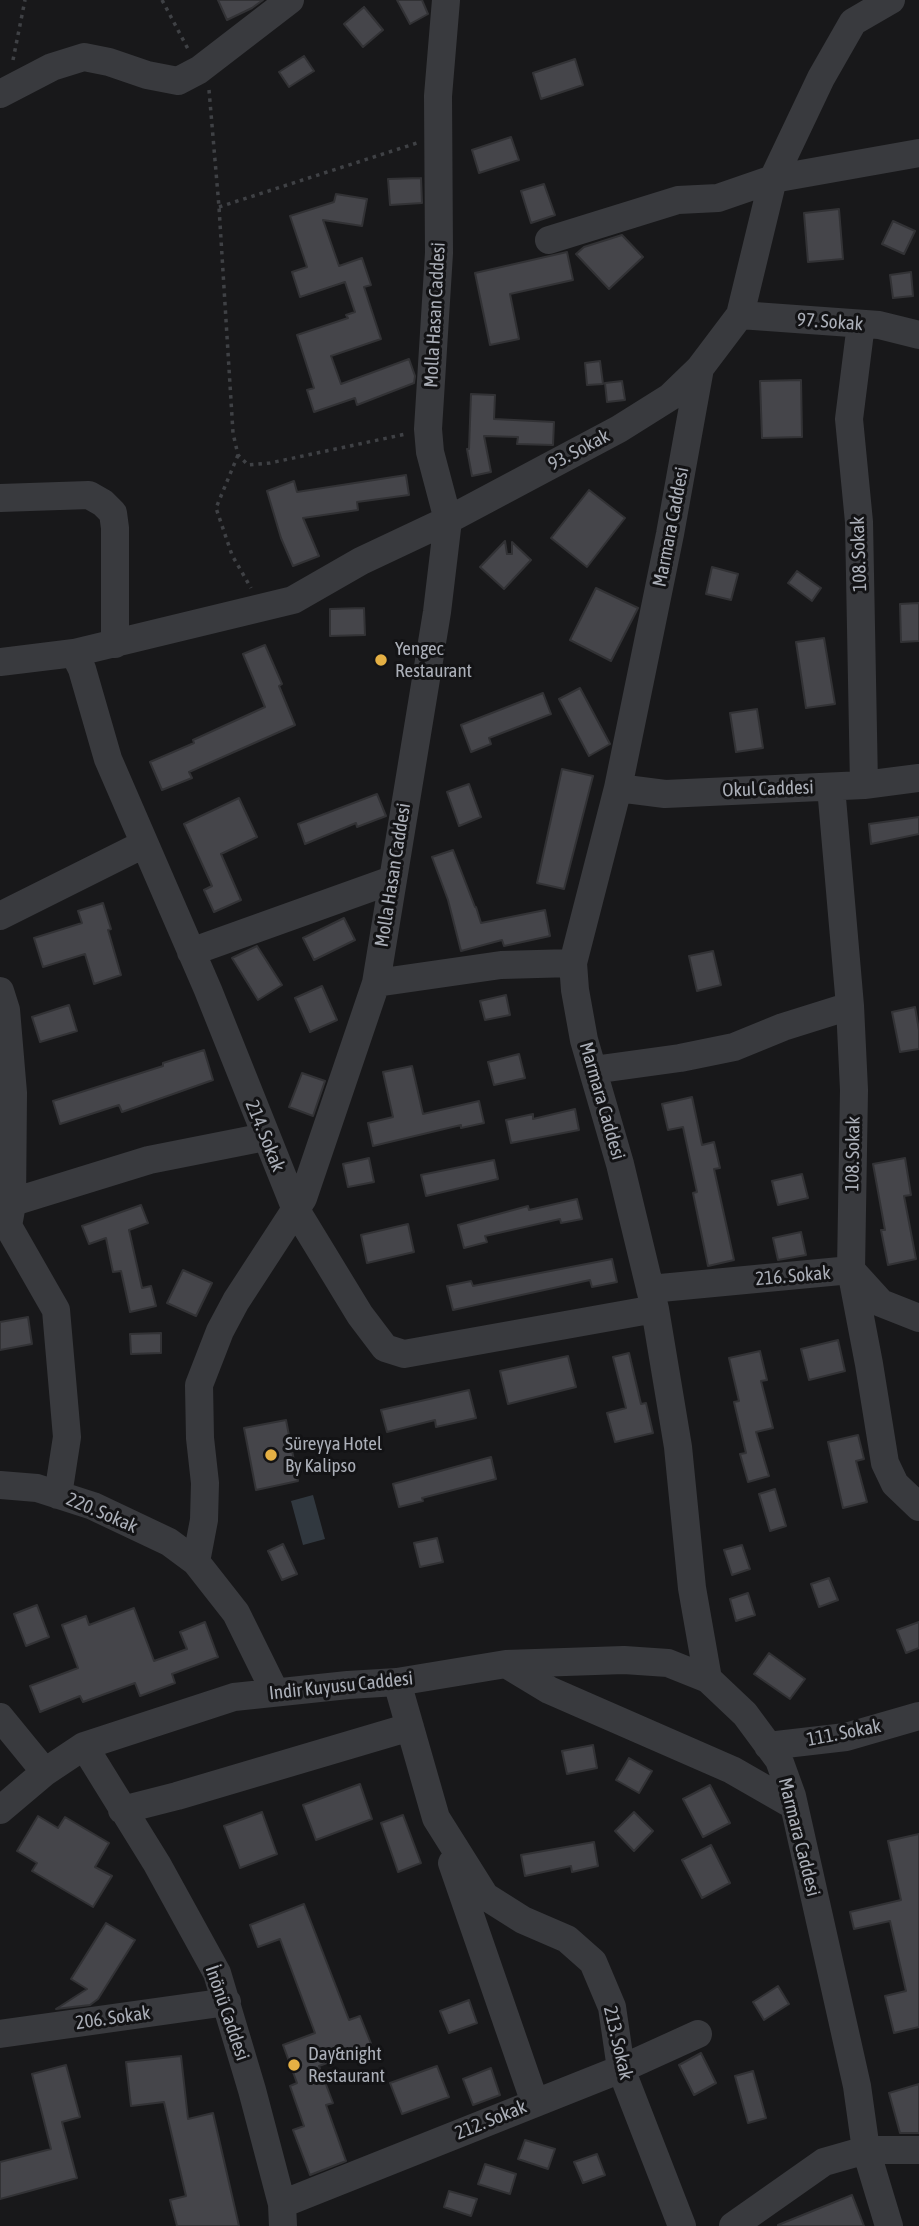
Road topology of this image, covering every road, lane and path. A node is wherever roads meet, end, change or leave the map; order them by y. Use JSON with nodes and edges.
{"nodes":[{"id":1,"x":25,"y":0,"type":"edge"},
{"id":2,"x":162,"y":0,"type":"edge"},
{"id":3,"x":290,"y":0,"type":"edge"},
{"id":4,"x":446,"y":0,"type":"edge"},
{"id":5,"x":891,"y":0,"type":"edge"},
{"id":6,"x":855,"y":11,"type":"edge"},
{"id":7,"x":12,"y":62,"type":"dead end"},
{"id":8,"x":200,"y":70,"type":"junction"},
{"id":9,"x":0,"y":94,"type":"edge"},
{"id":10,"x":438,"y":136,"type":"junction"},
{"id":11,"x":919,"y":153,"type":"edge"},
{"id":12,"x":773,"y":179,"type":"junction"},
{"id":13,"x":219,"y":207,"type":"junction"},
{"id":14,"x":549,"y":240,"type":"dead end"},
{"id":15,"x":740,"y":315,"type":"junction"},
{"id":16,"x":861,"y":324,"type":"junction"},
{"id":17,"x":919,"y":335,"type":"edge"},
{"id":18,"x":700,"y":368,"type":"junction"},
{"id":19,"x":428,"y":429,"type":"junction"},
{"id":20,"x":238,"y":455,"type":"junction"},
{"id":21,"x":0,"y":498,"type":"edge"},
{"id":22,"x":448,"y":520,"type":"junction"},
{"id":23,"x":262,"y":608,"type":"junction"},
{"id":24,"x":115,"y":644,"type":"junction"},
{"id":25,"x":74,"y":653,"type":"junction"},
{"id":26,"x":0,"y":662,"type":"edge"},
{"id":27,"x":919,"y":778,"type":"edge"},
{"id":28,"x":864,"y":785,"type":"junction"},
{"id":29,"x":831,"y":786,"type":"junction"},
{"id":30,"x":618,"y":789,"type":"junction"},
{"id":31,"x":144,"y":844,"type":"junction"},
{"id":32,"x":392,"y":880,"type":"junction"},
{"id":33,"x":0,"y":916,"type":"edge"},
{"id":34,"x":191,"y":953,"type":"junction"},
{"id":35,"x":573,"y":962,"type":"junction"},
{"id":36,"x":376,"y":983,"type":"junction"},
{"id":37,"x":0,"y":991,"type":"edge"},
{"id":38,"x":850,"y":1006,"type":"junction"},
{"id":39,"x":593,"y":1070,"type":"junction"},
{"id":40,"x":265,"y":1137,"type":"junction"},
{"id":41,"x":6,"y":1205,"type":"edge"},
{"id":42,"x":296,"y":1210,"type":"junction"},
{"id":43,"x":851,"y":1270,"type":"junction"},
{"id":44,"x":653,"y":1299,"type":"junction"},
{"id":45,"x":919,"y":1318,"type":"edge"},
{"id":46,"x":0,"y":1485,"type":"edge"},
{"id":47,"x":58,"y":1495,"type":"junction"},
{"id":48,"x":919,"y":1507,"type":"edge"},
{"id":49,"x":196,"y":1562,"type":"junction"},
{"id":50,"x":506,"y":1664,"type":"junction"},
{"id":51,"x":708,"y":1679,"type":"junction"},
{"id":52,"x":397,"y":1682,"type":"junction"},
{"id":53,"x":275,"y":1692,"type":"junction"},
{"id":54,"x":919,"y":1716,"type":"edge"},
{"id":55,"x":0,"y":1717,"type":"edge"},
{"id":56,"x":410,"y":1727,"type":"junction"},
{"id":57,"x":84,"y":1746,"type":"junction"},
{"id":58,"x":768,"y":1746,"type":"junction"},
{"id":59,"x":46,"y":1772,"type":"junction"},
{"id":60,"x":793,"y":1805,"type":"junction"},
{"id":61,"x":0,"y":1810,"type":"edge"},
{"id":62,"x":121,"y":1810,"type":"junction"},
{"id":63,"x":436,"y":1818,"type":"junction"},
{"id":64,"x":227,"y":2002,"type":"junction"},
{"id":65,"x":0,"y":2034,"type":"edge"},
{"id":66,"x":698,"y":2034,"type":"dead end"},
{"id":67,"x":621,"y":2069,"type":"junction"},
{"id":68,"x":535,"y":2103,"type":"junction"},
{"id":69,"x":866,"y":2150,"type":"junction"},
{"id":70,"x":919,"y":2150,"type":"edge"},
{"id":71,"x":282,"y":2215,"type":"edge"},
{"id":72,"x":682,"y":2226,"type":"edge"},
{"id":73,"x":733,"y":2226,"type":"edge"},
{"id":74,"x":889,"y":2226,"type":"edge"}],
"edges":[{"from":1,"to":7,"type":"path"},
{"from":2,"to":8,"type":"path"},
{"from":3,"to":8,"type":"street"},
{"from":4,"to":10,"type":"street","name":"Molla Hasan Caddesi"},
{"from":5,"to":6,"type":"street","name":"Marmara Caddesi"},
{"from":6,"to":12,"type":"street","name":"Marmara Caddesi"},
{"from":8,"to":9,"type":"street"},
{"from":8,"to":13,"type":"path"},
{"from":10,"to":13,"type":"path"},
{"from":10,"to":19,"type":"street","name":"Molla Hasan Caddesi"},
{"from":11,"to":12,"type":"street"},
{"from":12,"to":14,"type":"street"},
{"from":12,"to":15,"type":"street","name":"Marmara Caddesi"},
{"from":13,"to":20,"type":"path"},
{"from":15,"to":16,"type":"street","name":"97. Sokak"},
{"from":15,"to":18,"type":"street","name":"Marmara Caddesi"},
{"from":16,"to":17,"type":"street","name":"97. Sokak"},
{"from":16,"to":28,"type":"street","name":"108. Sokak"},
{"from":18,"to":22,"type":"street","name":"93. Sokak"},
{"from":18,"to":30,"type":"street","name":"Marmara Caddesi"},
{"from":19,"to":20,"type":"path"},
{"from":19,"to":22,"type":"street","name":"Molla Hasan Caddesi"},
{"from":20,"to":23,"type":"path"},
{"from":21,"to":24,"type":"street"},
{"from":22,"to":23,"type":"street","name":"93. Sokak"},
{"from":22,"to":32,"type":"street","name":"Molla Hasan Caddesi"},
{"from":23,"to":24,"type":"street","name":"93. Sokak"},
{"from":24,"to":25,"type":"street","name":"93. Sokak"},
{"from":25,"to":26,"type":"street","name":"93. Sokak"},
{"from":25,"to":31,"type":"street","name":"214. Sokak"},
{"from":27,"to":28,"type":"street","name":"Okul Caddesi"},
{"from":28,"to":29,"type":"street","name":"Okul Caddesi"},
{"from":29,"to":30,"type":"street","name":"Okul Caddesi"},
{"from":29,"to":38,"type":"street","name":"108. Sokak"},
{"from":30,"to":35,"type":"street","name":"Marmara Caddesi"},
{"from":31,"to":33,"type":"street"},
{"from":31,"to":34,"type":"street","name":"214. Sokak"},
{"from":32,"to":34,"type":"street"},
{"from":32,"to":36,"type":"street","name":"Molla Hasan Caddesi"},
{"from":34,"to":40,"type":"street","name":"214. Sokak"},
{"from":35,"to":36,"type":"street"},
{"from":35,"to":39,"type":"street","name":"Marmara Caddesi"},
{"from":36,"to":42,"type":"street","name":"Molla Hasan Caddesi"},
{"from":37,"to":41,"type":"street"},
{"from":38,"to":39,"type":"street"},
{"from":38,"to":43,"type":"street","name":"108. Sokak"},
{"from":39,"to":44,"type":"street","name":"Marmara Caddesi"},
{"from":40,"to":41,"type":"street"},
{"from":40,"to":42,"type":"street","name":"214. Sokak"},
{"from":41,"to":47,"type":"street"},
{"from":42,"to":44,"type":"street","name":"214. Sokak"},
{"from":42,"to":49,"type":"street","name":"Molla Hasan Caddesi"},
{"from":43,"to":44,"type":"street","name":"216. Sokak"},
{"from":43,"to":45,"type":"street","name":"216. Sokak"},
{"from":43,"to":48,"type":"street","name":"108. Sokak"},
{"from":44,"to":51,"type":"street","name":"Marmara Caddesi"},
{"from":46,"to":47,"type":"street","name":"220. Sokak"},
{"from":47,"to":49,"type":"street","name":"220. Sokak"},
{"from":49,"to":53,"type":"street"},
{"from":50,"to":51,"type":"street","name":"Indir Kuyusu Caddesi"},
{"from":50,"to":52,"type":"street","name":"Indir Kuyusu Caddesi"},
{"from":50,"to":60,"type":"street"},
{"from":51,"to":58,"type":"street","name":"Marmara Caddesi"},
{"from":52,"to":53,"type":"street","name":"Indir Kuyusu Caddesi"},
{"from":52,"to":56,"type":"street","name":"213. Sokak"},
{"from":53,"to":57,"type":"street","name":"Indir Kuyusu Caddesi"},
{"from":54,"to":58,"type":"street","name":"111. Sokak"},
{"from":55,"to":59,"type":"street"},
{"from":56,"to":62,"type":"street"},
{"from":56,"to":63,"type":"street","name":"213. Sokak"},
{"from":57,"to":59,"type":"street","name":"Indir Kuyusu Caddesi"},
{"from":57,"to":62,"type":"street","name":"İnönü Caddesi"},
{"from":58,"to":60,"type":"street","name":"Marmara Caddesi"},
{"from":59,"to":61,"type":"street","name":"Indir Kuyusu Caddesi"},
{"from":60,"to":69,"type":"street","name":"Marmara Caddesi"},
{"from":62,"to":64,"type":"street","name":"İnönü Caddesi"},
{"from":63,"to":67,"type":"street","name":"213. Sokak"},
{"from":63,"to":68,"type":"street"},
{"from":64,"to":65,"type":"street","name":"206. Sokak"},
{"from":64,"to":71,"type":"street","name":"İnönü Caddesi"},
{"from":66,"to":67,"type":"street","name":"212. Sokak"},
{"from":67,"to":68,"type":"street","name":"212. Sokak"},
{"from":67,"to":72,"type":"street","name":"213. Sokak"},
{"from":68,"to":71,"type":"street","name":"212. Sokak"},
{"from":69,"to":70,"type":"street"},
{"from":69,"to":73,"type":"street"},
{"from":69,"to":74,"type":"street","name":"Marmara Caddesi"}]}
